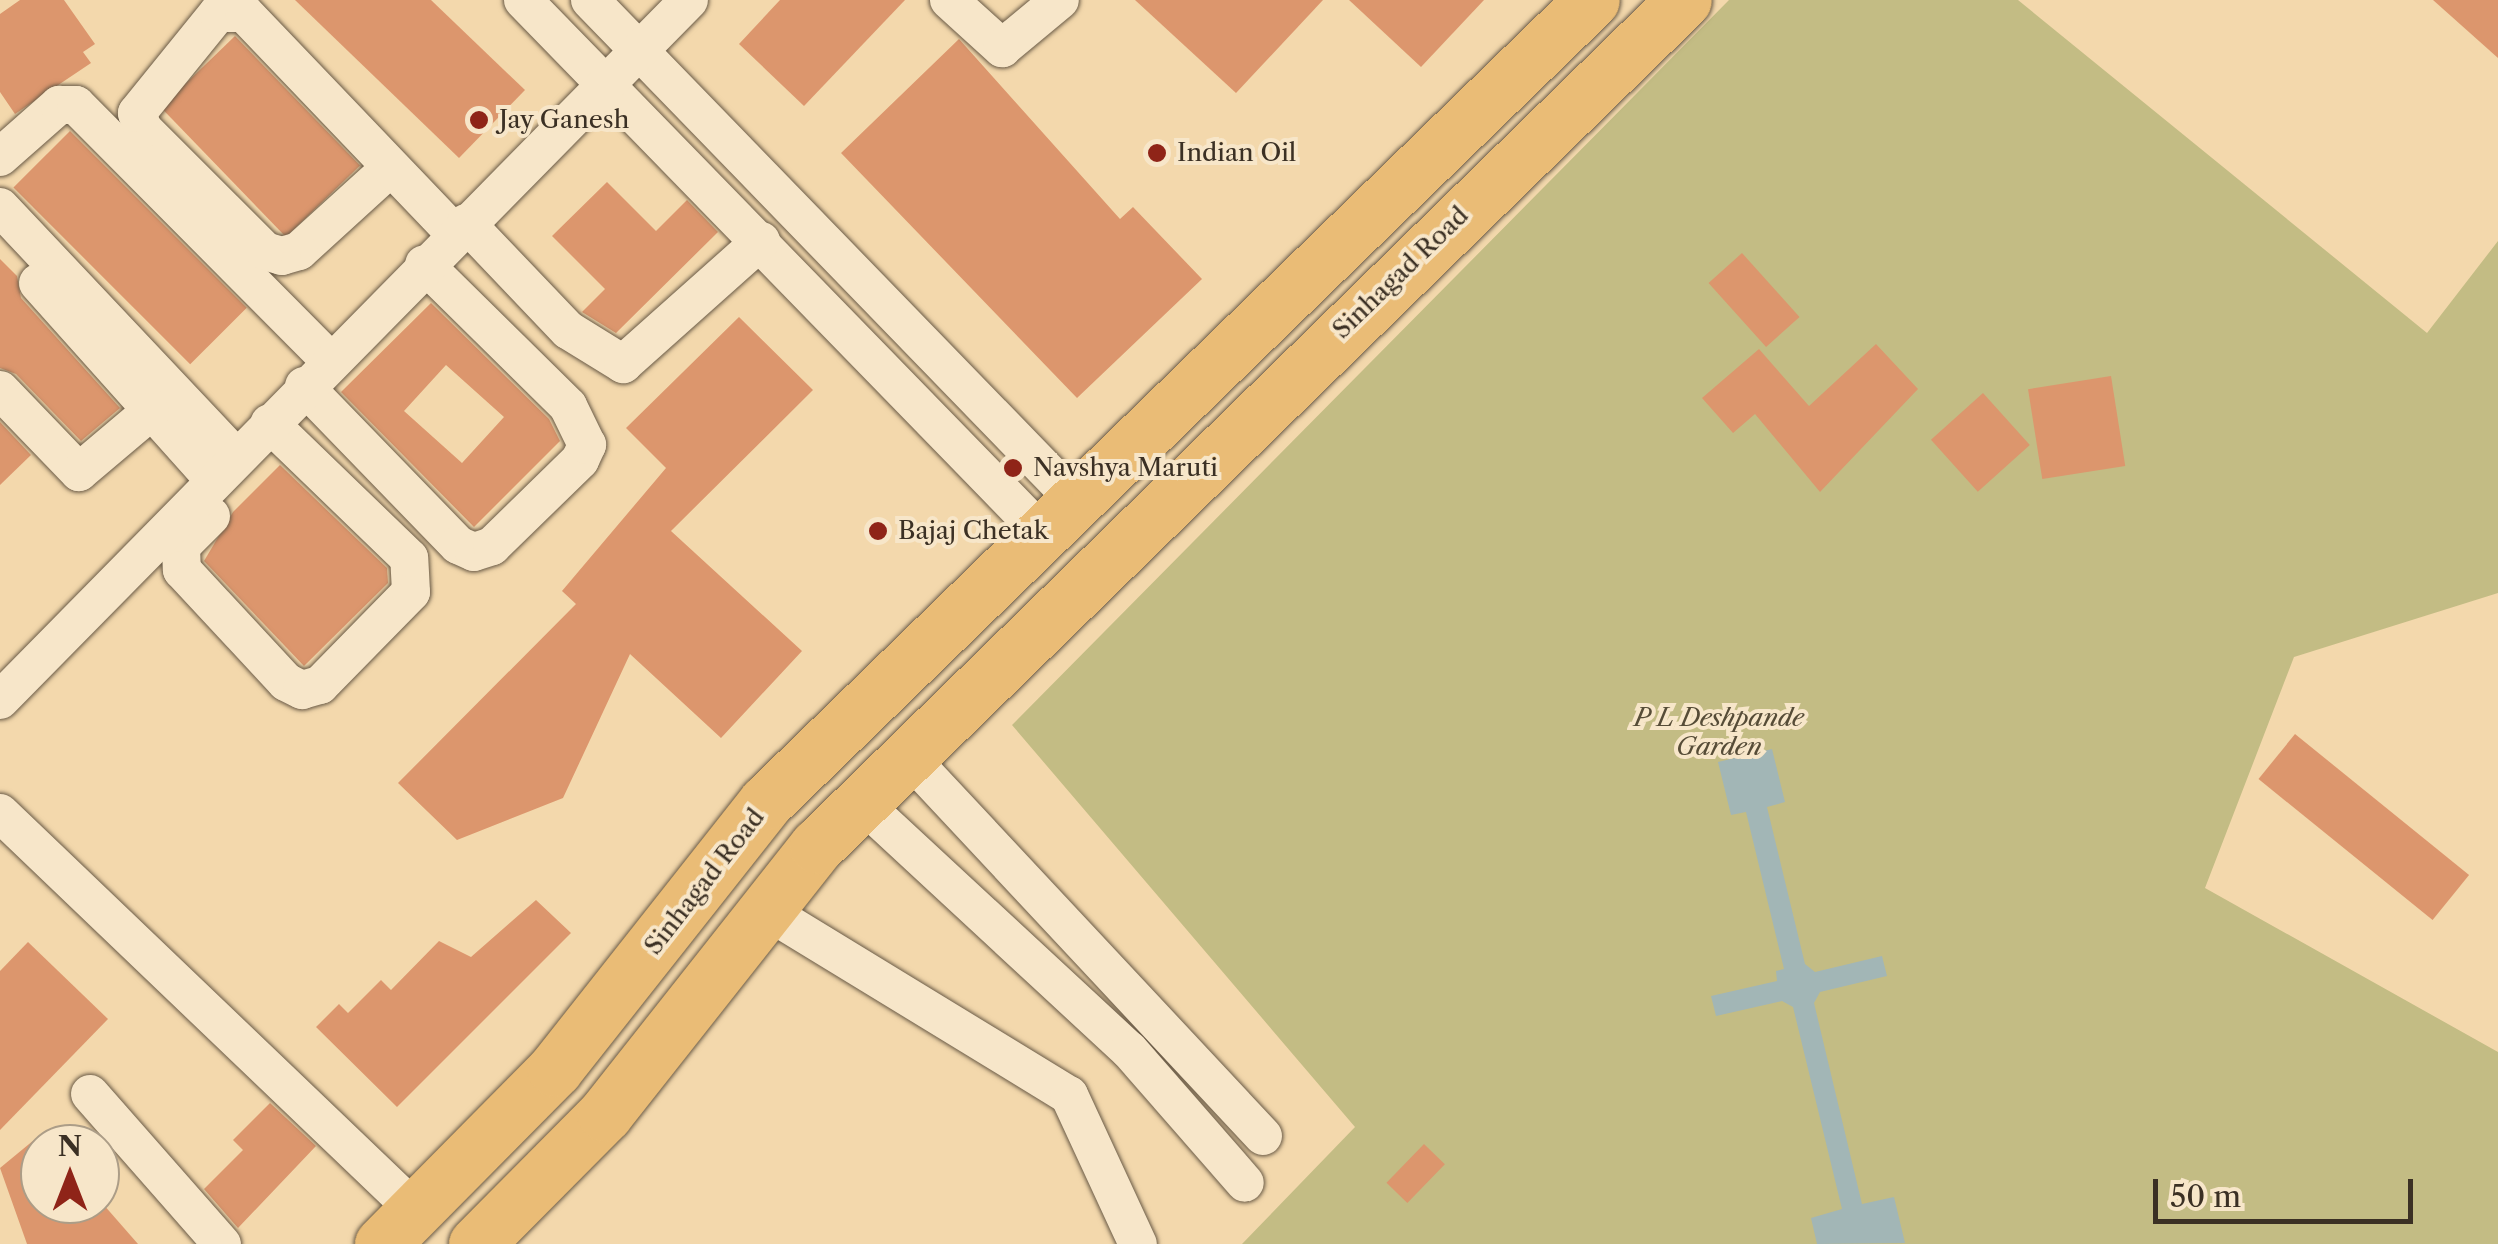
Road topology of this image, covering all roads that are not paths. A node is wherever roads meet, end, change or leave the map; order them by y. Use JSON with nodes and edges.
{"nodes":[{"id":1,"x":522,"y":0,"type":"edge"},
{"id":2,"x":590,"y":0,"type":"edge"},
{"id":3,"x":689,"y":0,"type":"edge"},
{"id":4,"x":949,"y":0,"type":"edge"},
{"id":5,"x":1060,"y":0,"type":"edge"},
{"id":6,"x":1592,"y":0,"type":"edge"},
{"id":7,"x":1684,"y":0,"type":"edge"},
{"id":8,"x":639,"y":48,"type":"junction"},
{"id":9,"x":606,"y":80,"type":"junction"},
{"id":10,"x":0,"y":156,"type":"edge"},
{"id":11,"x":389,"y":169,"type":"junction"},
{"id":12,"x":0,"y":207,"type":"edge"},
{"id":13,"x":460,"y":228,"type":"junction"},
{"id":14,"x":0,"y":240,"type":"edge"},
{"id":15,"x":761,"y":241,"type":"junction"},
{"id":16,"x":424,"y":264,"type":"junction"},
{"id":17,"x":317,"y":374,"type":"junction"},
{"id":18,"x":0,"y":390,"type":"edge"},
{"id":19,"x":150,"y":412,"type":"junction"},
{"id":20,"x":277,"y":432,"type":"junction"},
{"id":21,"x":224,"y":468,"type":"junction"},
{"id":22,"x":1055,"y":513,"type":"junction"},
{"id":23,"x":1101,"y":562,"type":"junction"},
{"id":24,"x":0,"y":700,"type":"edge"},
{"id":25,"x":908,"y":756,"type":"junction"},
{"id":26,"x":862,"y":802,"type":"junction"},
{"id":27,"x":0,"y":814,"type":"edge"},
{"id":28,"x":767,"y":912,"type":"junction"},
{"id":29,"x":90,"y":1094,"type":"dead end"},
{"id":30,"x":1263,"y":1136,"type":"dead end"},
{"id":31,"x":1245,"y":1183,"type":"dead end"},
{"id":32,"x":398,"y":1227,"type":"edge"},
{"id":33,"x":222,"y":1244,"type":"edge"},
{"id":34,"x":476,"y":1244,"type":"edge"},
{"id":35,"x":1138,"y":1244,"type":"edge"}],
"edges":[{"from":1,"to":9,"type":"street"},
{"from":2,"to":8,"type":"street"},
{"from":3,"to":8,"type":"street"},
{"from":4,"to":5,"type":"street"},
{"from":6,"to":22,"type":"main road","name":"Sinhagad Road"},
{"from":7,"to":23,"type":"main road","name":"Sinhagad Road"},
{"from":8,"to":9,"type":"street"},
{"from":8,"to":22,"type":"street"},
{"from":9,"to":13,"type":"street"},
{"from":9,"to":15,"type":"street"},
{"from":10,"to":17,"type":"street"},
{"from":11,"to":11,"type":"street"},
{"from":11,"to":13,"type":"street"},
{"from":12,"to":21,"type":"street"},
{"from":13,"to":15,"type":"street"},
{"from":13,"to":16,"type":"street"},
{"from":14,"to":19,"type":"street"},
{"from":15,"to":22,"type":"street"},
{"from":16,"to":17,"type":"street"},
{"from":16,"to":17,"type":"street"},
{"from":17,"to":20,"type":"street"},
{"from":18,"to":19,"type":"street"},
{"from":19,"to":21,"type":"street"},
{"from":20,"to":20,"type":"street"},
{"from":20,"to":21,"type":"street"},
{"from":21,"to":24,"type":"street"},
{"from":22,"to":23,"type":"main road"},
{"from":22,"to":32,"type":"main road","name":"Sinhagad Road"},
{"from":23,"to":25,"type":"main road","name":"Sinhagad Road"},
{"from":25,"to":26,"type":"main road","name":"Sinhagad Road"},
{"from":25,"to":30,"type":"street"},
{"from":26,"to":28,"type":"main road","name":"Sinhagad Road"},
{"from":26,"to":31,"type":"street"},
{"from":27,"to":32,"type":"street"},
{"from":28,"to":34,"type":"main road","name":"Sinhagad Road"},
{"from":28,"to":35,"type":"street"},
{"from":29,"to":33,"type":"street"}]}
